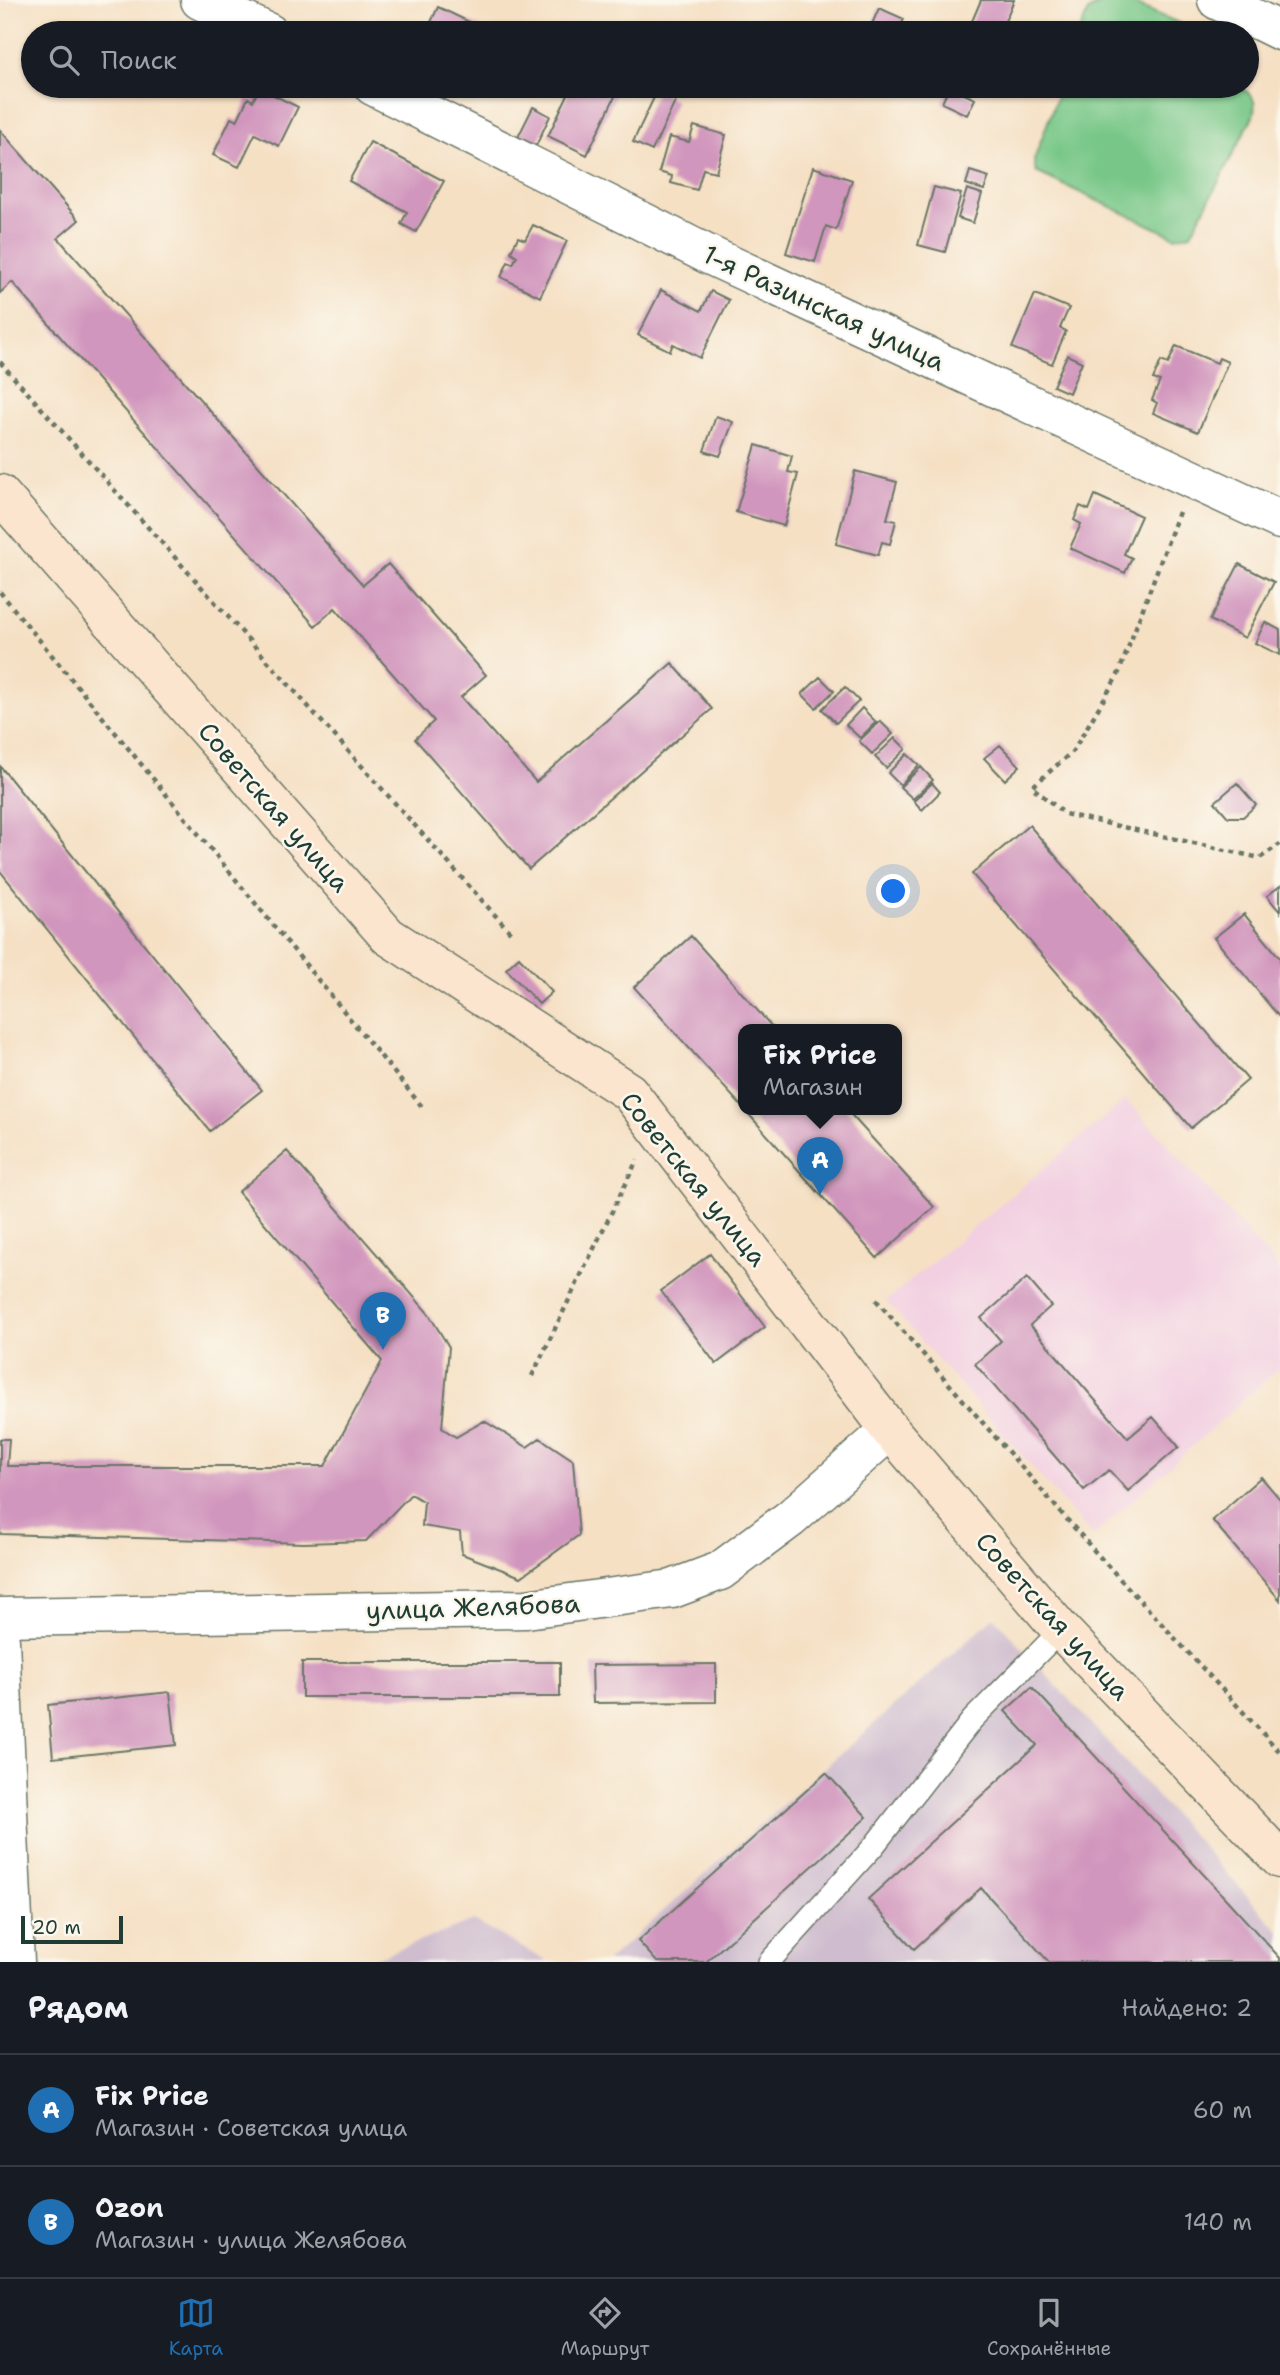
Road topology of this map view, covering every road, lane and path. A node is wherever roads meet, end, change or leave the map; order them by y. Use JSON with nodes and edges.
{"nodes":[{"id":1,"x":200,"y":0,"type":"edge"},
{"id":2,"x":1217,"y":0,"type":"edge"},
{"id":3,"x":244,"y":21,"type":"edge"},
{"id":4,"x":1280,"y":30,"type":"edge"},
{"id":5,"x":397,"y":98,"type":"edge"},
{"id":6,"x":0,"y":362,"type":"edge"},
{"id":7,"x":1192,"y":478,"type":"junction"},
{"id":8,"x":0,"y":494,"type":"edge"},
{"id":9,"x":1280,"y":520,"type":"edge"},
{"id":10,"x":0,"y":592,"type":"edge"},
{"id":11,"x":1280,"y":844,"type":"edge"},
{"id":12,"x":512,"y":934,"type":"dead end"},
{"id":13,"x":424,"y":1109,"type":"dead end"},
{"id":14,"x":654,"y":1125,"type":"junction"},
{"id":15,"x":876,"y":1300,"type":"dead end"},
{"id":16,"x":532,"y":1376,"type":"dead end"},
{"id":17,"x":890,"y":1430,"type":"junction"},
{"id":18,"x":0,"y":1617,"type":"edge"},
{"id":19,"x":1061,"y":1630,"type":"junction"},
{"id":20,"x":0,"y":1642,"type":"edge"},
{"id":21,"x":1280,"y":1752,"type":"edge"},
{"id":22,"x":1280,"y":1859,"type":"edge"},
{"id":23,"x":15,"y":1962,"type":"edge"},
{"id":24,"x":769,"y":1962,"type":"edge"}],
"edges":[{"from":1,"to":3,"type":"street"},
{"from":2,"to":4,"type":"street"},
{"from":5,"to":7,"type":"street","name":"1-я Разинская улица"},
{"from":6,"to":12,"type":"path"},
{"from":7,"to":9,"type":"street","name":"1-я Разинская улица"},
{"from":7,"to":11,"type":"path"},
{"from":8,"to":14,"type":"street","name":"Советская улица"},
{"from":10,"to":13,"type":"path"},
{"from":14,"to":16,"type":"path"},
{"from":14,"to":17,"type":"street","name":"Советская улица"},
{"from":15,"to":21,"type":"path"},
{"from":17,"to":18,"type":"street","name":"улица Желябова"},
{"from":17,"to":19,"type":"street","name":"Советская улица"},
{"from":19,"to":22,"type":"street","name":"Советская улица"},
{"from":19,"to":24,"type":"lane"},
{"from":20,"to":23,"type":"street"}]}
